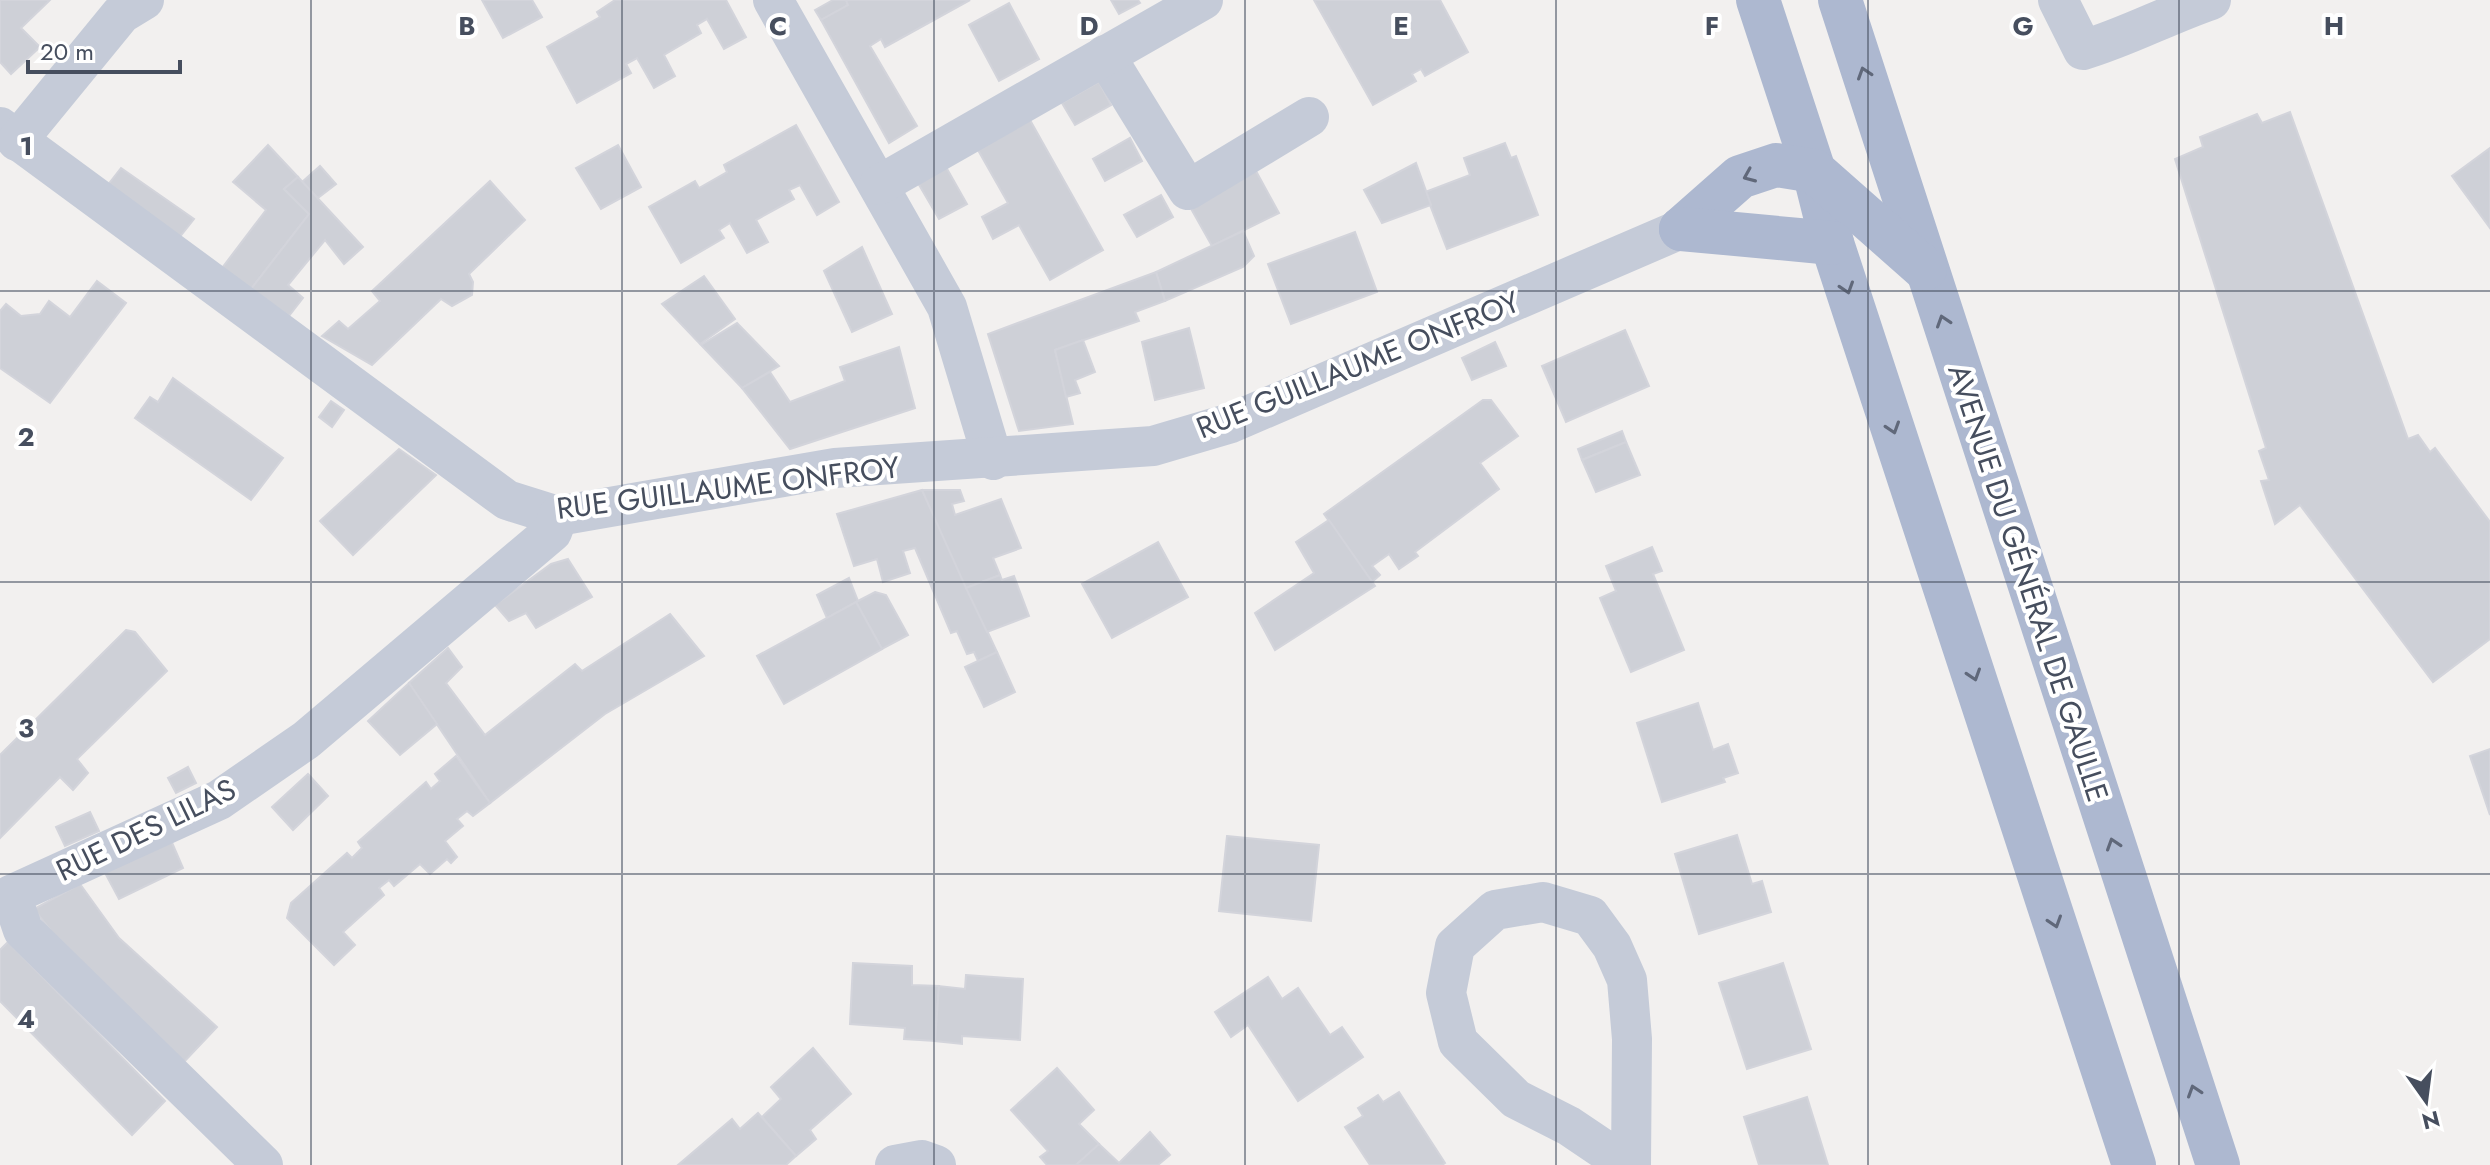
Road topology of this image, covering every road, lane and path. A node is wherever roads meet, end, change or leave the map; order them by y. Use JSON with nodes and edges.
{"nodes":[{"id":1,"x":144,"y":0,"type":"edge"},
{"id":2,"x":773,"y":0,"type":"edge"},
{"id":3,"x":1203,"y":0,"type":"edge"},
{"id":4,"x":1758,"y":0,"type":"edge"},
{"id":5,"x":1840,"y":0,"type":"edge"},
{"id":6,"x":2058,"y":0,"type":"edge"},
{"id":7,"x":2211,"y":0,"type":"edge"},
{"id":8,"x":1105,"y":55,"type":"junction"},
{"id":9,"x":1309,"y":117,"type":"dead end"},
{"id":10,"x":8,"y":134,"type":"edge"},
{"id":11,"x":1814,"y":171,"type":"junction"},
{"id":12,"x":879,"y":185,"type":"junction"},
{"id":13,"x":1681,"y":229,"type":"junction"},
{"id":14,"x":1832,"y":243,"type":"junction"},
{"id":15,"x":1926,"y":271,"type":"junction"},
{"id":16,"x":993,"y":460,"type":"junction"},
{"id":17,"x":558,"y":516,"type":"junction"},
{"id":18,"x":263,"y":1165,"type":"edge"},
{"id":19,"x":895,"y":1165,"type":"edge"},
{"id":20,"x":936,"y":1165,"type":"edge"},
{"id":21,"x":1629,"y":1165,"type":"edge"},
{"id":22,"x":2134,"y":1165,"type":"edge"},
{"id":23,"x":2218,"y":1165,"type":"edge"}],
"edges":[{"from":1,"to":10,"type":"street"},
{"from":2,"to":12,"type":"street"},
{"from":3,"to":8,"type":"street"},
{"from":4,"to":11,"type":"main road"},
{"from":15,"to":5,"type":"main road","name":"AVENUE DU GÉNÉRAL DE GAULLE","one_way":true},
{"from":6,"to":7,"type":"street"},
{"from":8,"to":9,"type":"street"},
{"from":8,"to":12,"type":"street"},
{"from":10,"to":17,"type":"street","name":"RUE GUILLAUME ONFROY"},
{"from":11,"to":13,"type":"main road","one_way":true},
{"from":11,"to":14,"type":"main road"},
{"from":11,"to":15,"type":"main road"},
{"from":12,"to":16,"type":"street"},
{"from":13,"to":14,"type":"main road"},
{"from":13,"to":16,"type":"street","name":"RUE GUILLAUME ONFROY"},
{"from":14,"to":22,"type":"main road","one_way":true},
{"from":23,"to":15,"type":"main road","name":"AVENUE DU GÉNÉRAL DE GAULLE","one_way":true},
{"from":16,"to":17,"type":"street","name":"RUE GUILLAUME ONFROY"},
{"from":17,"to":18,"type":"street","name":"RUE DES LILAS"},
{"from":19,"to":20,"type":"street"},
{"from":21,"to":21,"type":"street"}]}
